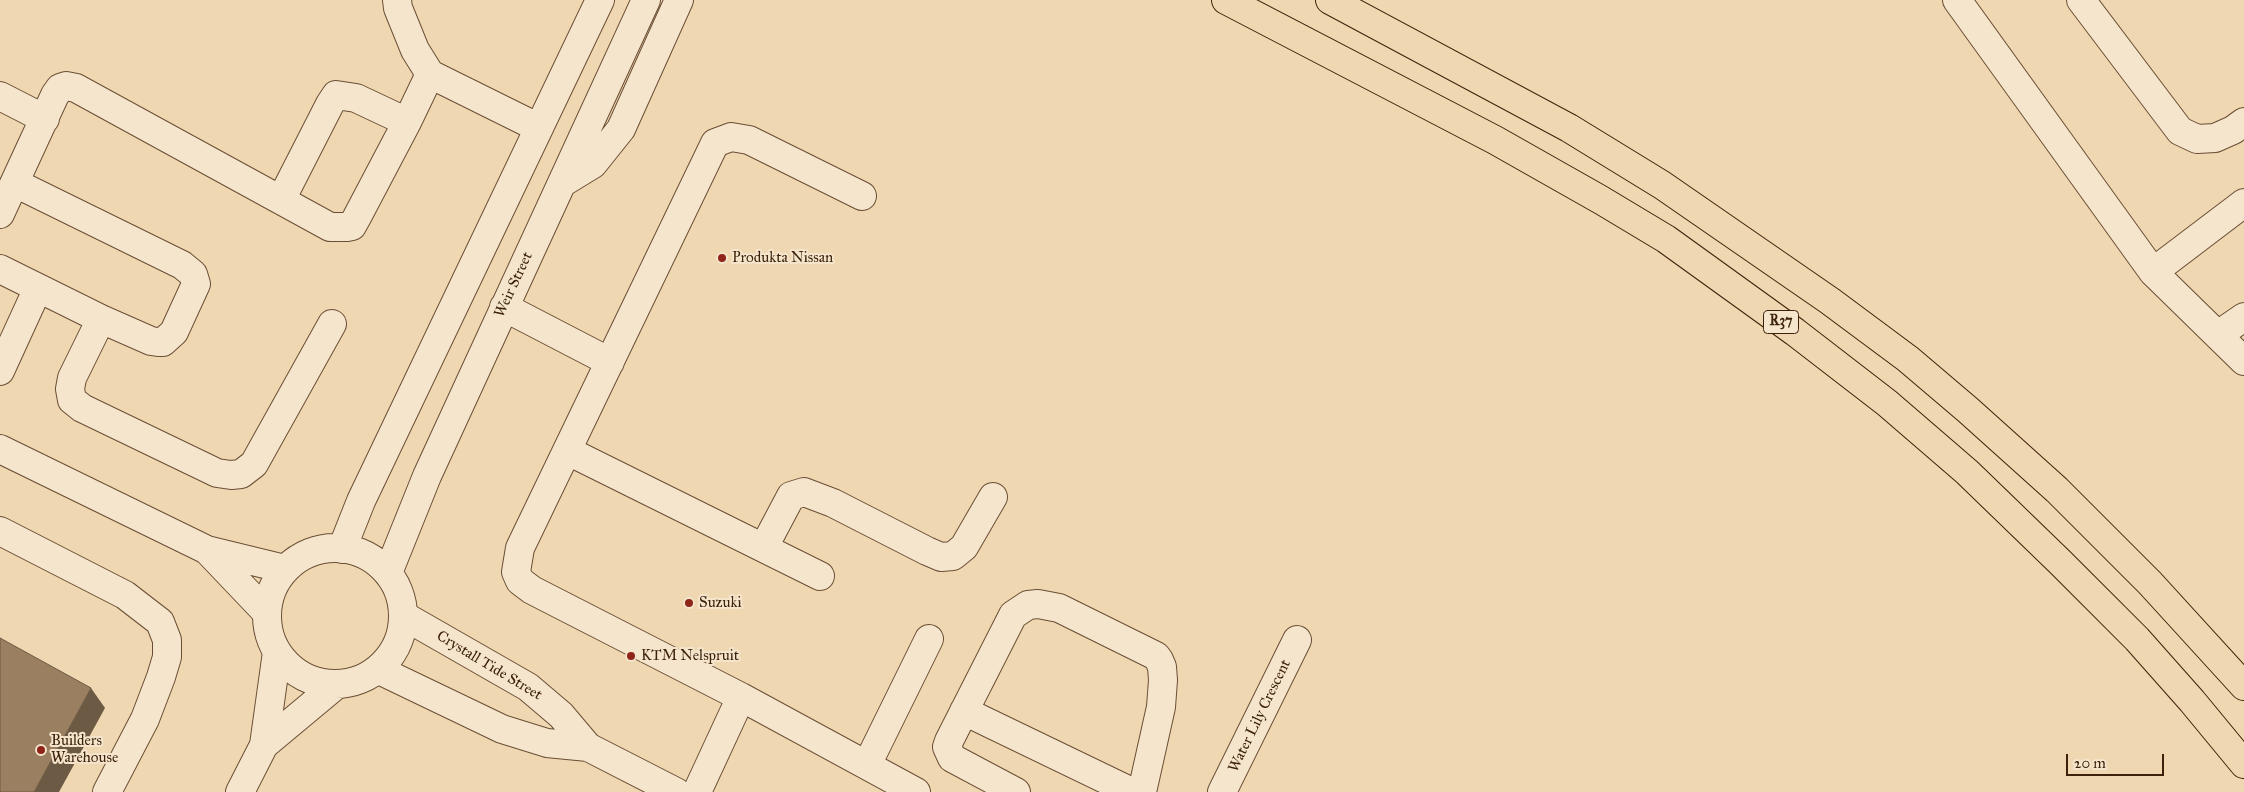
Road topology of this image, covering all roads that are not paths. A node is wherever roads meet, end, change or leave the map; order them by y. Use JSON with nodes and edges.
{"nodes":[{"id":1,"x":397,"y":0,"type":"edge"},
{"id":2,"x":600,"y":0,"type":"edge"},
{"id":3,"x":646,"y":0,"type":"edge"},
{"id":4,"x":679,"y":0,"type":"edge"},
{"id":5,"x":1226,"y":0,"type":"edge"},
{"id":6,"x":1330,"y":0,"type":"edge"},
{"id":7,"x":1957,"y":0,"type":"edge"},
{"id":8,"x":2081,"y":0,"type":"edge"},
{"id":9,"x":430,"y":74,"type":"junction"},
{"id":10,"x":0,"y":96,"type":"edge"},
{"id":11,"x":45,"y":119,"type":"junction"},
{"id":12,"x":407,"y":122,"type":"junction"},
{"id":13,"x":2244,"y":122,"type":"edge"},
{"id":14,"x":539,"y":128,"type":"junction"},
{"id":15,"x":15,"y":183,"type":"junction"},
{"id":16,"x":562,"y":183,"type":"junction"},
{"id":17,"x":862,"y":196,"type":"dead end"},
{"id":18,"x":281,"y":200,"type":"junction"},
{"id":19,"x":2244,"y":203,"type":"edge"},
{"id":20,"x":0,"y":214,"type":"edge"},
{"id":21,"x":0,"y":268,"type":"edge"},
{"id":22,"x":2153,"y":272,"type":"junction"},
{"id":23,"x":38,"y":288,"type":"junction"},
{"id":24,"x":504,"y":307,"type":"junction"},
{"id":25,"x":2244,"y":317,"type":"edge"},
{"id":26,"x":101,"y":318,"type":"junction"},
{"id":27,"x":332,"y":324,"type":"dead end"},
{"id":28,"x":2218,"y":335,"type":"junction"},
{"id":29,"x":2244,"y":361,"type":"edge"},
{"id":30,"x":610,"y":362,"type":"junction"},
{"id":31,"x":0,"y":371,"type":"edge"},
{"id":32,"x":0,"y":449,"type":"edge"},
{"id":33,"x":568,"y":451,"type":"junction"},
{"id":34,"x":993,"y":497,"type":"dead end"},
{"id":35,"x":0,"y":531,"type":"edge"},
{"id":36,"x":764,"y":547,"type":"junction"},
{"id":37,"x":342,"y":548,"type":"junction"},
{"id":38,"x":207,"y":550,"type":"junction"},
{"id":39,"x":285,"y":570,"type":"junction"},
{"id":40,"x":388,"y":573,"type":"junction"},
{"id":41,"x":820,"y":576,"type":"dead end"},
{"id":42,"x":267,"y":613,"type":"junction"},
{"id":43,"x":404,"y":616,"type":"junction"},
{"id":44,"x":929,"y":639,"type":"dead end"},
{"id":45,"x":1297,"y":640,"type":"dead end"},
{"id":46,"x":276,"y":652,"type":"junction"},
{"id":47,"x":379,"y":670,"type":"junction"},
{"id":48,"x":336,"y":685,"type":"junction"},
{"id":49,"x":2244,"y":686,"type":"edge"},
{"id":50,"x":741,"y":697,"type":"junction"},
{"id":51,"x":964,"y":711,"type":"junction"},
{"id":52,"x":264,"y":745,"type":"junction"},
{"id":53,"x":588,"y":747,"type":"junction"},
{"id":54,"x":2244,"y":764,"type":"edge"},
{"id":55,"x":867,"y":765,"type":"junction"},
{"id":56,"x":1008,"y":790,"type":"edge"},
{"id":57,"x":106,"y":792,"type":"edge"},
{"id":58,"x":240,"y":792,"type":"edge"},
{"id":59,"x":676,"y":792,"type":"edge"},
{"id":60,"x":697,"y":792,"type":"edge"},
{"id":61,"x":916,"y":792,"type":"edge"},
{"id":62,"x":1132,"y":792,"type":"edge"},
{"id":63,"x":1142,"y":792,"type":"edge"},
{"id":64,"x":1222,"y":792,"type":"edge"}],
"edges":[{"from":1,"to":9,"type":"street"},
{"from":2,"to":14,"type":"street"},
{"from":3,"to":16,"type":"street","name":"Weir Street"},
{"from":4,"to":16,"type":"street"},
{"from":5,"to":54,"type":"main road","number":"R37"},
{"from":6,"to":49,"type":"main road"},
{"from":7,"to":22,"type":"street"},
{"from":8,"to":13,"type":"street"},
{"from":9,"to":12,"type":"street"},
{"from":9,"to":14,"type":"street"},
{"from":10,"to":11,"type":"street"},
{"from":11,"to":15,"type":"street"},
{"from":11,"to":18,"type":"street"},
{"from":12,"to":18,"type":"street"},
{"from":12,"to":18,"type":"street"},
{"from":14,"to":37,"type":"street"},
{"from":15,"to":20,"type":"street"},
{"from":15,"to":26,"type":"street"},
{"from":16,"to":24,"type":"street","name":"Weir Street"},
{"from":17,"to":30,"type":"street"},
{"from":19,"to":22,"type":"street"},
{"from":21,"to":23,"type":"street"},
{"from":22,"to":28,"type":"street"},
{"from":23,"to":26,"type":"street"},
{"from":23,"to":31,"type":"street"},
{"from":24,"to":30,"type":"street"},
{"from":24,"to":40,"type":"street","name":"Weir Street"},
{"from":25,"to":28,"type":"street"},
{"from":26,"to":27,"type":"street"},
{"from":28,"to":29,"type":"street"},
{"from":30,"to":33,"type":"street"},
{"from":32,"to":38,"type":"street"},
{"from":33,"to":36,"type":"street"},
{"from":33,"to":50,"type":"street"},
{"from":34,"to":36,"type":"street"},
{"from":35,"to":57,"type":"street"},
{"from":36,"to":41,"type":"street"},
{"from":37,"to":39,"type":"street"},
{"from":37,"to":40,"type":"street"},
{"from":38,"to":39,"type":"street"},
{"from":38,"to":42,"type":"street"},
{"from":39,"to":42,"type":"street"},
{"from":40,"to":43,"type":"street"},
{"from":42,"to":46,"type":"street"},
{"from":43,"to":47,"type":"street"},
{"from":43,"to":53,"type":"street","name":"Crystall Tide Street"},
{"from":44,"to":55,"type":"street"},
{"from":45,"to":64,"type":"street","name":"Water Lily Crescent"},
{"from":46,"to":48,"type":"street"},
{"from":46,"to":52,"type":"street"},
{"from":47,"to":48,"type":"street"},
{"from":47,"to":53,"type":"street","name":"Crystall Tide Street"},
{"from":48,"to":52,"type":"street"},
{"from":50,"to":55,"type":"street"},
{"from":50,"to":60,"type":"street"},
{"from":51,"to":56,"type":"street"},
{"from":51,"to":62,"type":"street"},
{"from":51,"to":63,"type":"street"},
{"from":52,"to":58,"type":"street"},
{"from":53,"to":59,"type":"street","name":"Crystall Tide Street"},
{"from":55,"to":61,"type":"street"}]}
